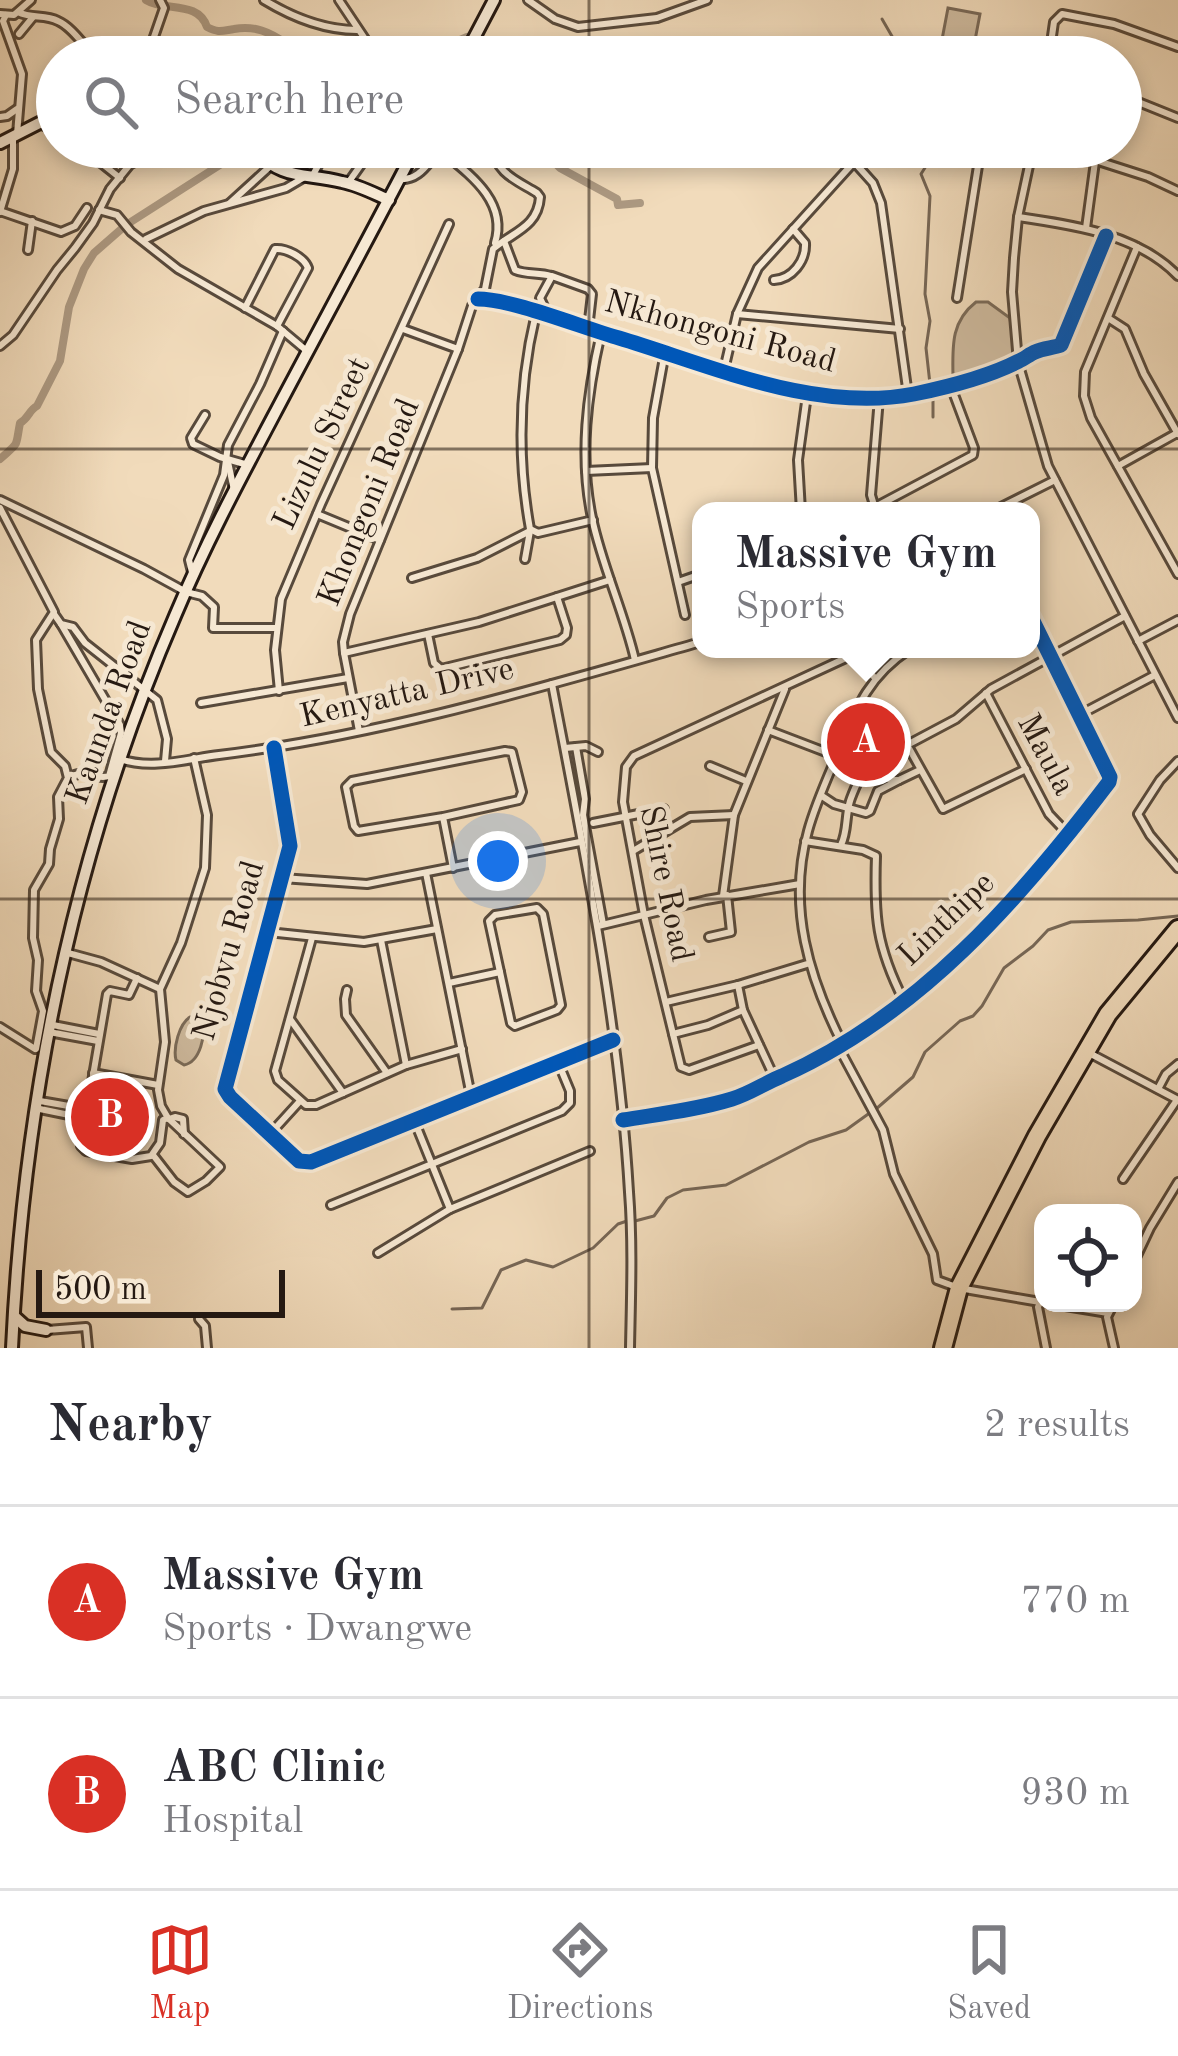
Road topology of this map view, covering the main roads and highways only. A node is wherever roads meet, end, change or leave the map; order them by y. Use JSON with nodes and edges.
{"nodes":[{"id":1,"x":494,"y":0,"type":"edge"},
{"id":2,"x":475,"y":36,"type":"edge"},
{"id":3,"x":36,"y":126,"type":"edge"},
{"id":4,"x":0,"y":142,"type":"edge"},
{"id":5,"x":280,"y":168,"type":"edge"},
{"id":6,"x":405,"y":168,"type":"edge"},
{"id":7,"x":388,"y":200,"type":"junction"},
{"id":8,"x":1178,"y":928,"type":"edge"},
{"id":9,"x":15,"y":1317,"type":"junction"},
{"id":10,"x":46,"y":1330,"type":"road end"},
{"id":11,"x":29,"y":1332,"type":"road end"},
{"id":12,"x":13,"y":1342,"type":"edge"},
{"id":13,"x":943,"y":1348,"type":"edge"}],
"edges":[{"from":1,"to":2,"type":"main road"},
{"from":3,"to":4,"type":"main road"},
{"from":5,"to":7,"type":"main road"},
{"from":6,"to":7,"type":"main road","name":"Kaunda Road"},
{"from":7,"to":9,"type":"main road","name":"Kaunda Road"},
{"from":8,"to":13,"type":"highway"},
{"from":9,"to":10,"type":"main road"},
{"from":9,"to":12,"type":"main road","name":"Kaunda Road"},
{"from":11,"to":12,"type":"main road"}]}
